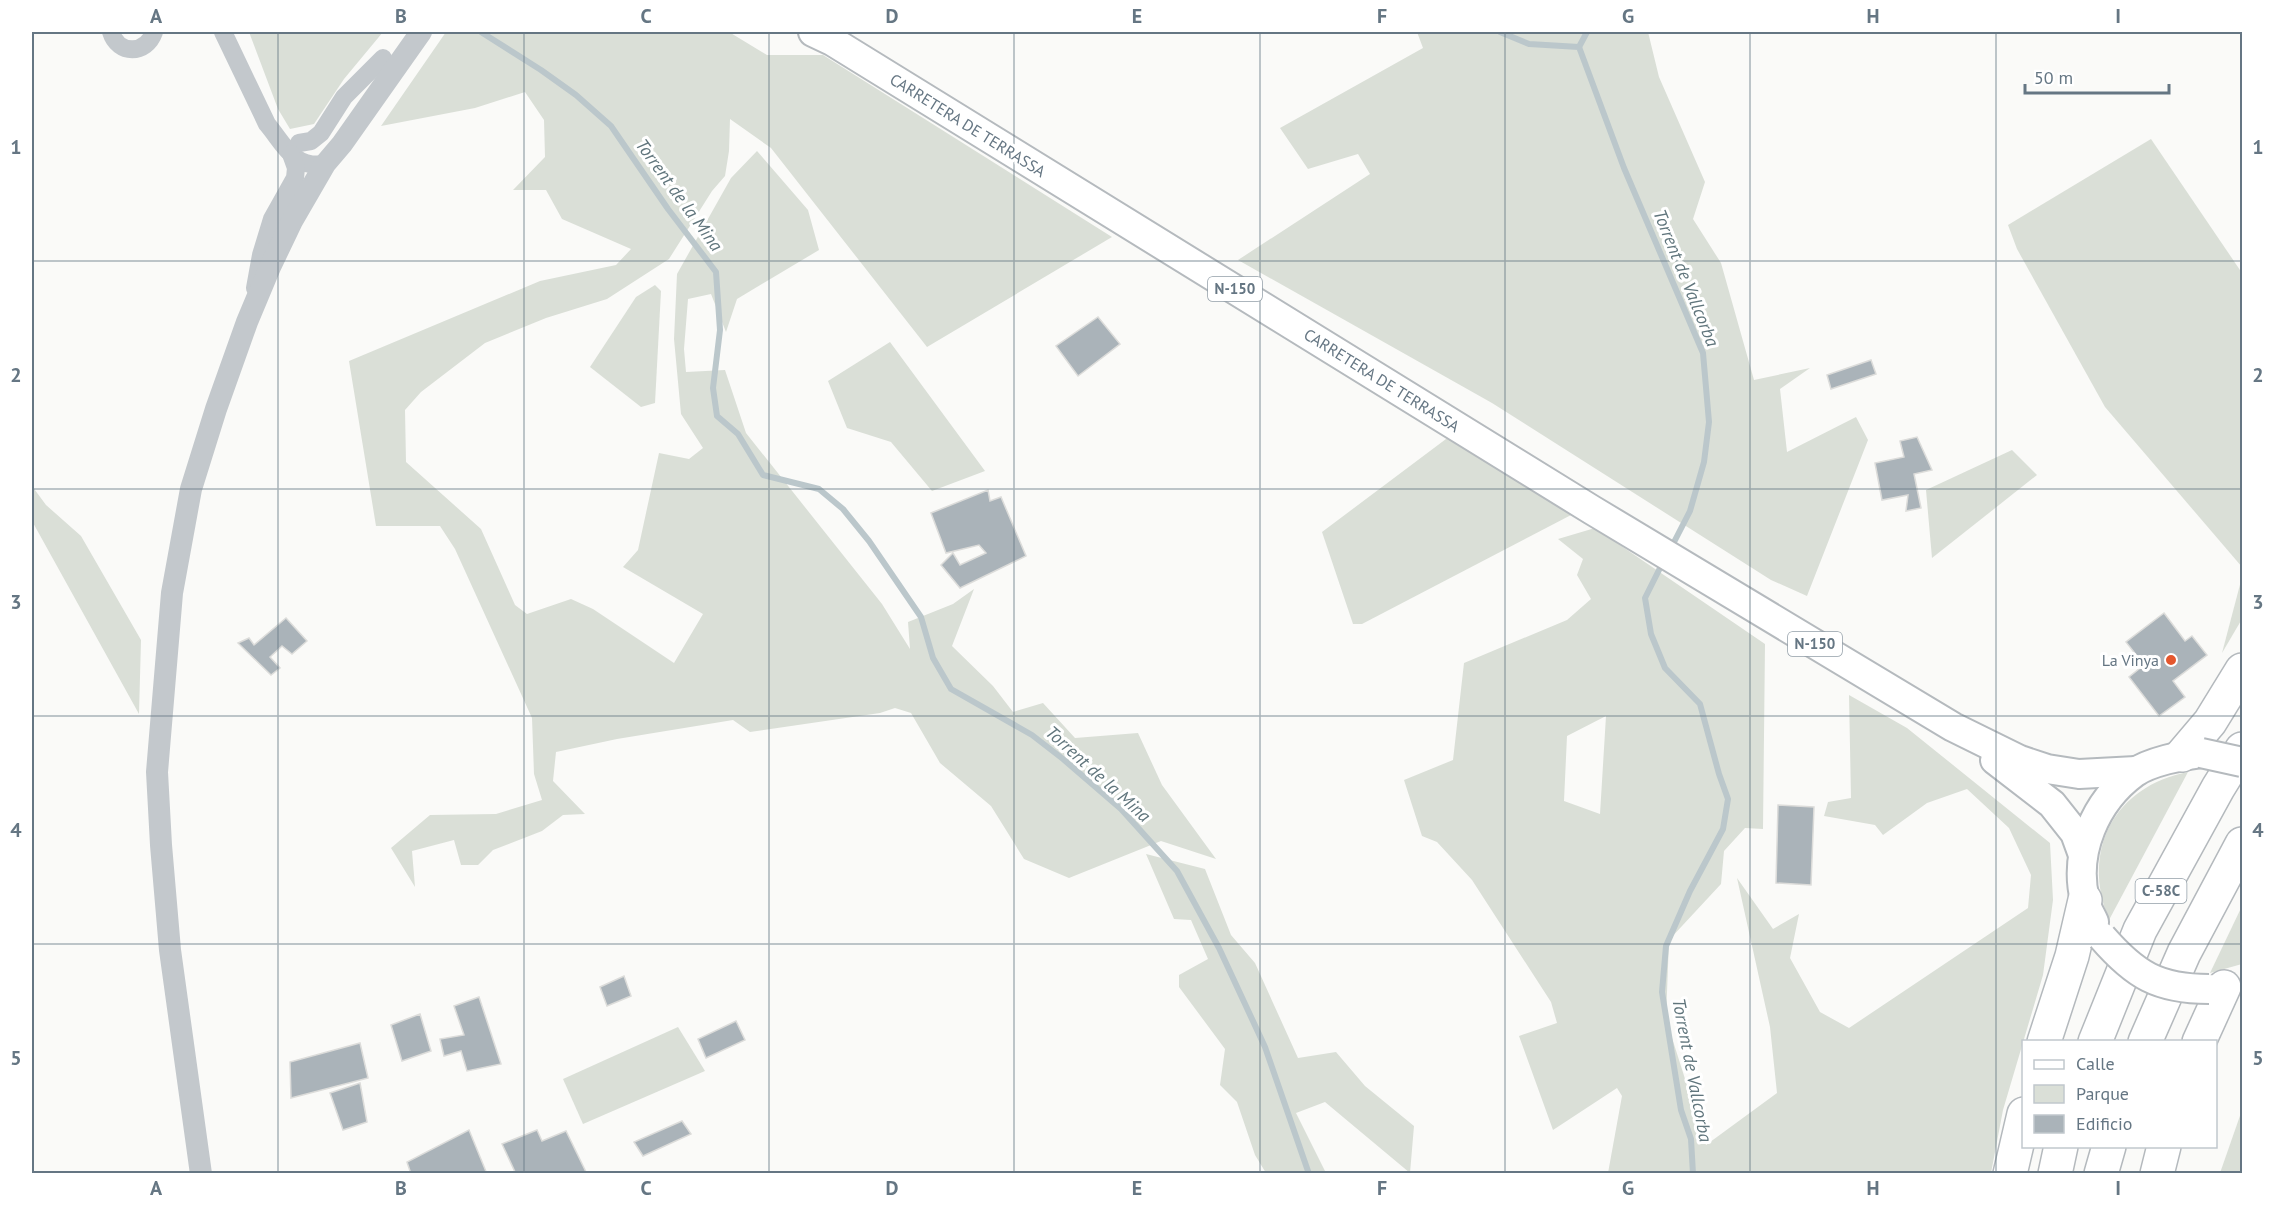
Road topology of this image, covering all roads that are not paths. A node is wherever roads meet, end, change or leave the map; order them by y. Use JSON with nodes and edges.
{"nodes":[{"id":1,"x":111,"y":32,"type":"edge"},
{"id":2,"x":154,"y":32,"type":"edge"},
{"id":3,"x":223,"y":32,"type":"edge"},
{"id":4,"x":403,"y":32,"type":"edge"},
{"id":5,"x":421,"y":32,"type":"edge"},
{"id":6,"x":813,"y":32,"type":"edge"},
{"id":7,"x":383,"y":58,"type":"junction"},
{"id":8,"x":295,"y":149,"type":"junction"},
{"id":9,"x":318,"y":165,"type":"junction"},
{"id":10,"x":249,"y":316,"type":"junction"},
{"id":11,"x":2242,"y":670,"type":"edge"},
{"id":12,"x":1953,"y":727,"type":"junction"},
{"id":13,"x":2242,"y":749,"type":"edge"},
{"id":14,"x":2191,"y":754,"type":"junction"},
{"id":15,"x":2242,"y":762,"type":"edge"},
{"id":16,"x":2136,"y":771,"type":"junction"},
{"id":17,"x":2242,"y":844,"type":"edge"},
{"id":18,"x":2084,"y":855,"type":"junction"},
{"id":19,"x":2085,"y":900,"type":"junction"},
{"id":20,"x":2225,"y":985,"type":"edge"},
{"id":21,"x":2044,"y":1040,"type":"edge"},
{"id":22,"x":2095,"y":1040,"type":"edge"},
{"id":23,"x":2145,"y":1040,"type":"edge"},
{"id":24,"x":2199,"y":1040,"type":"edge"},
{"id":25,"x":2022,"y":1122,"type":"edge"},
{"id":26,"x":2061,"y":1148,"type":"edge"},
{"id":27,"x":2108,"y":1148,"type":"edge"},
{"id":28,"x":2163,"y":1148,"type":"edge"},
{"id":29,"x":201,"y":1173,"type":"edge"},
{"id":30,"x":2010,"y":1173,"type":"edge"},
{"id":31,"x":2055,"y":1173,"type":"edge"},
{"id":32,"x":2101,"y":1173,"type":"edge"},
{"id":33,"x":2157,"y":1173,"type":"edge"}],
"edges":[{"from":1,"to":2,"type":"street"},
{"from":3,"to":8,"type":"street"},
{"from":4,"to":7,"type":"street"},
{"from":5,"to":9,"type":"street"},
{"from":6,"to":12,"type":"main road","name":"CARRETERA DE TERRASSA","number":"N-150"},
{"from":7,"to":8,"type":"street"},
{"from":7,"to":9,"type":"street"},
{"from":8,"to":9,"type":"street"},
{"from":8,"to":10,"type":"street"},
{"from":9,"to":10,"type":"street"},
{"from":10,"to":29,"type":"street"},
{"from":11,"to":14,"type":"highway"},
{"from":12,"to":16,"type":"main road","name":"CARRETERA DE TERRASSA","number":"N-150"},
{"from":12,"to":18,"type":"main road","name":"CARRETERA DE TERRASSA","number":"N-150"},
{"from":13,"to":22,"type":"highway","number":"C-58C"},
{"from":14,"to":15,"type":"main road","bridge":true},
{"from":14,"to":16,"type":"main road","number":"N-150"},
{"from":16,"to":18,"type":"main road","number":"N-150"},
{"from":17,"to":23,"type":"highway","number":"C-58C"},
{"from":18,"to":19,"type":"main road","number":"N-150"},
{"from":19,"to":20,"type":"main road","number":"N-150","bridge":true},
{"from":19,"to":21,"type":"highway"},
{"from":20,"to":24,"type":"highway"},
{"from":25,"to":30,"type":"highway"},
{"from":26,"to":31,"type":"highway"},
{"from":27,"to":32,"type":"highway"},
{"from":28,"to":33,"type":"highway"}]}
